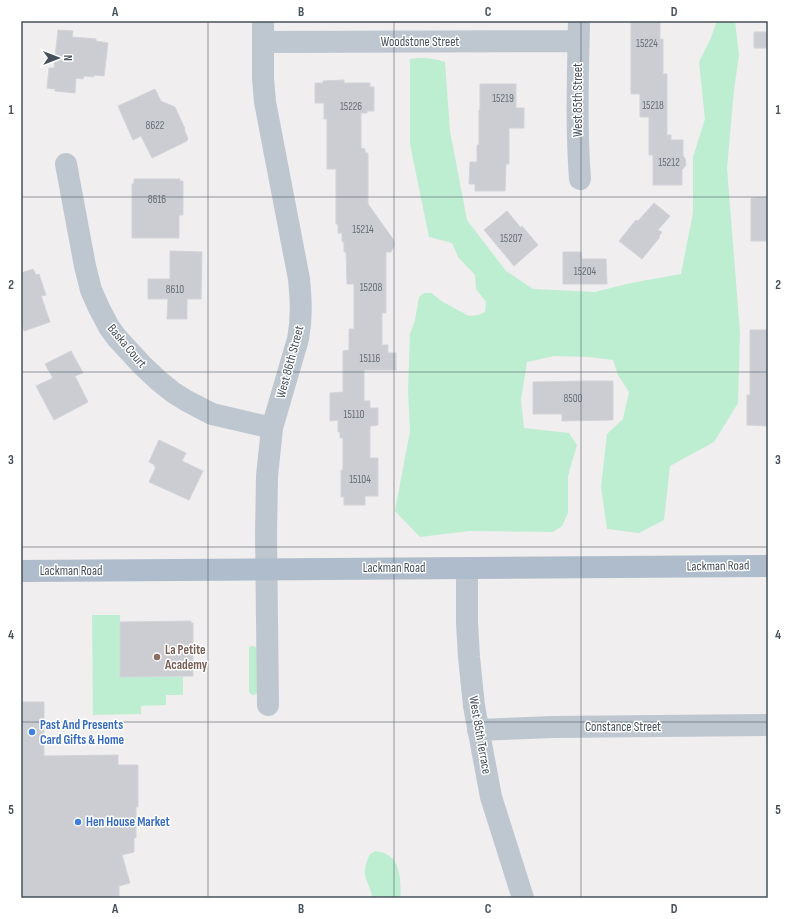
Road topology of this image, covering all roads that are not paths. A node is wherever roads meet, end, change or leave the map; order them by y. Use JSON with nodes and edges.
{"nodes":[{"id":1,"x":578,"y":31,"type":"edge"},
{"id":2,"x":263,"y":32,"type":"edge"},
{"id":3,"x":66,"y":164,"type":"dead end"},
{"id":4,"x":580,"y":179,"type":"dead end"},
{"id":5,"x":272,"y":428,"type":"junction"},
{"id":6,"x":768,"y":566,"type":"edge"},
{"id":7,"x":467,"y":568,"type":"junction"},
{"id":8,"x":267,"y":569,"type":"junction"},
{"id":9,"x":21,"y":571,"type":"edge"},
{"id":10,"x":268,"y":705,"type":"dead end"},
{"id":11,"x":768,"y":725,"type":"edge"},
{"id":12,"x":478,"y":730,"type":"junction"},
{"id":13,"x":523,"y":898,"type":"edge"}],
"edges":[{"from":1,"to":2,"type":"street","name":"Woodstone Street"},
{"from":1,"to":4,"type":"street","name":"West 85th Street"},
{"from":2,"to":5,"type":"street","name":"West 86th Street"},
{"from":3,"to":5,"type":"street","name":"Baska Court"},
{"from":5,"to":8,"type":"street","name":"West 86th Street"},
{"from":6,"to":7,"type":"main road","name":"Lackman Road"},
{"from":7,"to":8,"type":"main road","name":"Lackman Road"},
{"from":7,"to":12,"type":"street","name":"West 85th Terrace"},
{"from":8,"to":9,"type":"main road","name":"Lackman Road"},
{"from":8,"to":10,"type":"street","name":"West 86th Street"},
{"from":11,"to":12,"type":"street","name":"Constance Street"},
{"from":12,"to":13,"type":"street","name":"West 85th Terrace"}]}
